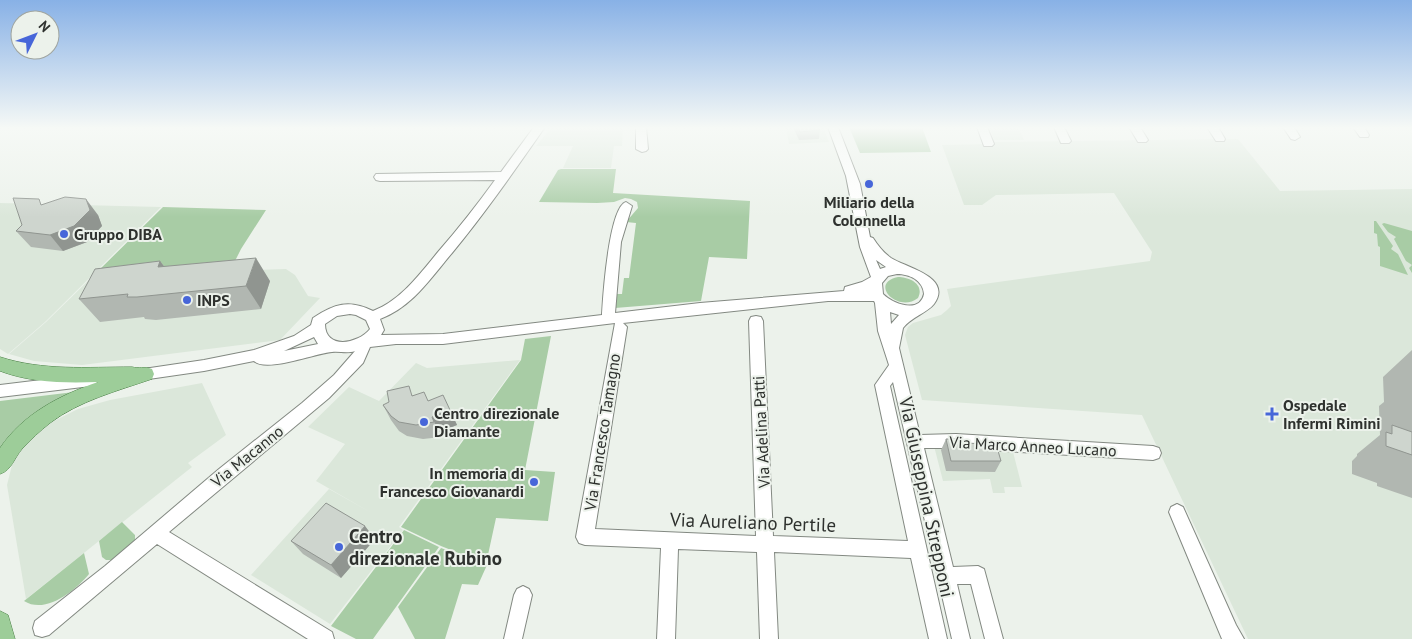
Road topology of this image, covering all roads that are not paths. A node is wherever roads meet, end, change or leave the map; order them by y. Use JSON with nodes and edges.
{"nodes":[{"id":1,"x":517,"y":157,"type":"edge"},
{"id":2,"x":845,"y":157,"type":"edge"},
{"id":3,"x":503,"y":176,"type":"junction"},
{"id":4,"x":380,"y":177,"type":"dead end"},
{"id":5,"x":626,"y":206,"type":"dead end"},
{"id":6,"x":864,"y":233,"type":"junction"},
{"id":7,"x":908,"y":271,"type":"junction"},
{"id":8,"x":877,"y":279,"type":"junction"},
{"id":9,"x":828,"y":296,"type":"junction"},
{"id":10,"x":880,"y":299,"type":"junction"},
{"id":11,"x":918,"y":309,"type":"junction"},
{"id":12,"x":756,"y":321,"type":"dead end"},
{"id":13,"x":614,"y":323,"type":"junction"},
{"id":14,"x":316,"y":329,"type":"junction"},
{"id":15,"x":371,"y":333,"type":"junction"},
{"id":16,"x":337,"y":347,"type":"junction"},
{"id":17,"x":895,"y":360,"type":"junction"},
{"id":18,"x":224,"y":362,"type":"junction"},
{"id":19,"x":0,"y":364,"type":"edge"},
{"id":20,"x":145,"y":374,"type":"junction"},
{"id":21,"x":340,"y":378,"type":"junction"},
{"id":22,"x":0,"y":391,"type":"edge"},
{"id":23,"x":914,"y":442,"type":"junction"},
{"id":24,"x":1153,"y":453,"type":"dead end"},
{"id":25,"x":0,"y":465,"type":"edge"},
{"id":26,"x":1177,"y":512,"type":"dead end"},
{"id":27,"x":155,"y":533,"type":"junction"},
{"id":28,"x":585,"y":537,"type":"joint"},
{"id":29,"x":670,"y":540,"type":"junction"},
{"id":30,"x":766,"y":544,"type":"junction"},
{"id":31,"x":918,"y":550,"type":"junction"},
{"id":32,"x":946,"y":576,"type":"junction"},
{"id":33,"x":523,"y":595,"type":"dead end"},
{"id":34,"x":0,"y":623,"type":"edge"},
{"id":35,"x":42,"y":628,"type":"dead end"},
{"id":36,"x":3,"y":639,"type":"edge"},
{"id":37,"x":325,"y":639,"type":"edge"},
{"id":38,"x":513,"y":639,"type":"edge"},
{"id":39,"x":666,"y":639,"type":"edge"},
{"id":40,"x":769,"y":639,"type":"edge"},
{"id":41,"x":938,"y":639,"type":"edge"},
{"id":42,"x":961,"y":639,"type":"edge"},
{"id":43,"x":994,"y":639,"type":"edge"},
{"id":44,"x":1234,"y":639,"type":"edge"}],
"edges":[{"from":1,"to":3,"type":"street","name":"Via Macanno"},
{"from":2,"to":6,"type":"street"},
{"from":3,"to":4,"type":"street"},
{"from":3,"to":15,"type":"street","name":"Via Macanno"},
{"from":5,"to":13,"type":"street","name":"Via Francesco Tamagno"},
{"from":6,"to":7,"type":"street"},
{"from":6,"to":8,"type":"street"},
{"from":7,"to":8,"type":"street"},
{"from":7,"to":11,"type":"street"},
{"from":8,"to":9,"type":"street"},
{"from":8,"to":10,"type":"street"},
{"from":9,"to":10,"type":"street"},
{"from":9,"to":13,"type":"street"},
{"from":10,"to":11,"type":"street"},
{"from":10,"to":17,"type":"street"},
{"from":11,"to":17,"type":"street"},
{"from":12,"to":30,"type":"street","name":"Via Adelina Patti"},
{"from":13,"to":15,"type":"street"},
{"from":13,"to":28,"type":"street","name":"Via Francesco Tamagno"},
{"from":14,"to":15,"type":"street"},
{"from":14,"to":16,"type":"street"},
{"from":14,"to":18,"type":"street"},
{"from":15,"to":16,"type":"street"},
{"from":15,"to":21,"type":"street","name":"Via Macanno"},
{"from":16,"to":18,"type":"street"},
{"from":16,"to":21,"type":"street"},
{"from":17,"to":23,"type":"street"},
{"from":17,"to":31,"type":"street","name":"Via Giuseppina Strepponi"},
{"from":18,"to":20,"type":"street"},
{"from":19,"to":20,"type":"main road"},
{"from":20,"to":22,"type":"street"},
{"from":20,"to":25,"type":"main road"},
{"from":21,"to":27,"type":"street","name":"Via Macanno"},
{"from":23,"to":24,"type":"street","name":"Via Marco Anneo Lucano"},
{"from":23,"to":32,"type":"street"},
{"from":26,"to":44,"type":"street"},
{"from":27,"to":35,"type":"street","name":"Via Macanno"},
{"from":27,"to":37,"type":"street"},
{"from":28,"to":29,"type":"street","name":"Via Aureliano Pertile"},
{"from":29,"to":30,"type":"street","name":"Via Aureliano Pertile"},
{"from":29,"to":39,"type":"street"},
{"from":30,"to":31,"type":"street","name":"Via Aureliano Pertile"},
{"from":30,"to":40,"type":"street","name":"Via Adelina Patti"},
{"from":31,"to":41,"type":"street","name":"Via Giuseppina Strepponi"},
{"from":32,"to":42,"type":"street"},
{"from":32,"to":43,"type":"street"},
{"from":33,"to":38,"type":"street"},
{"from":34,"to":36,"type":"main road"}]}
